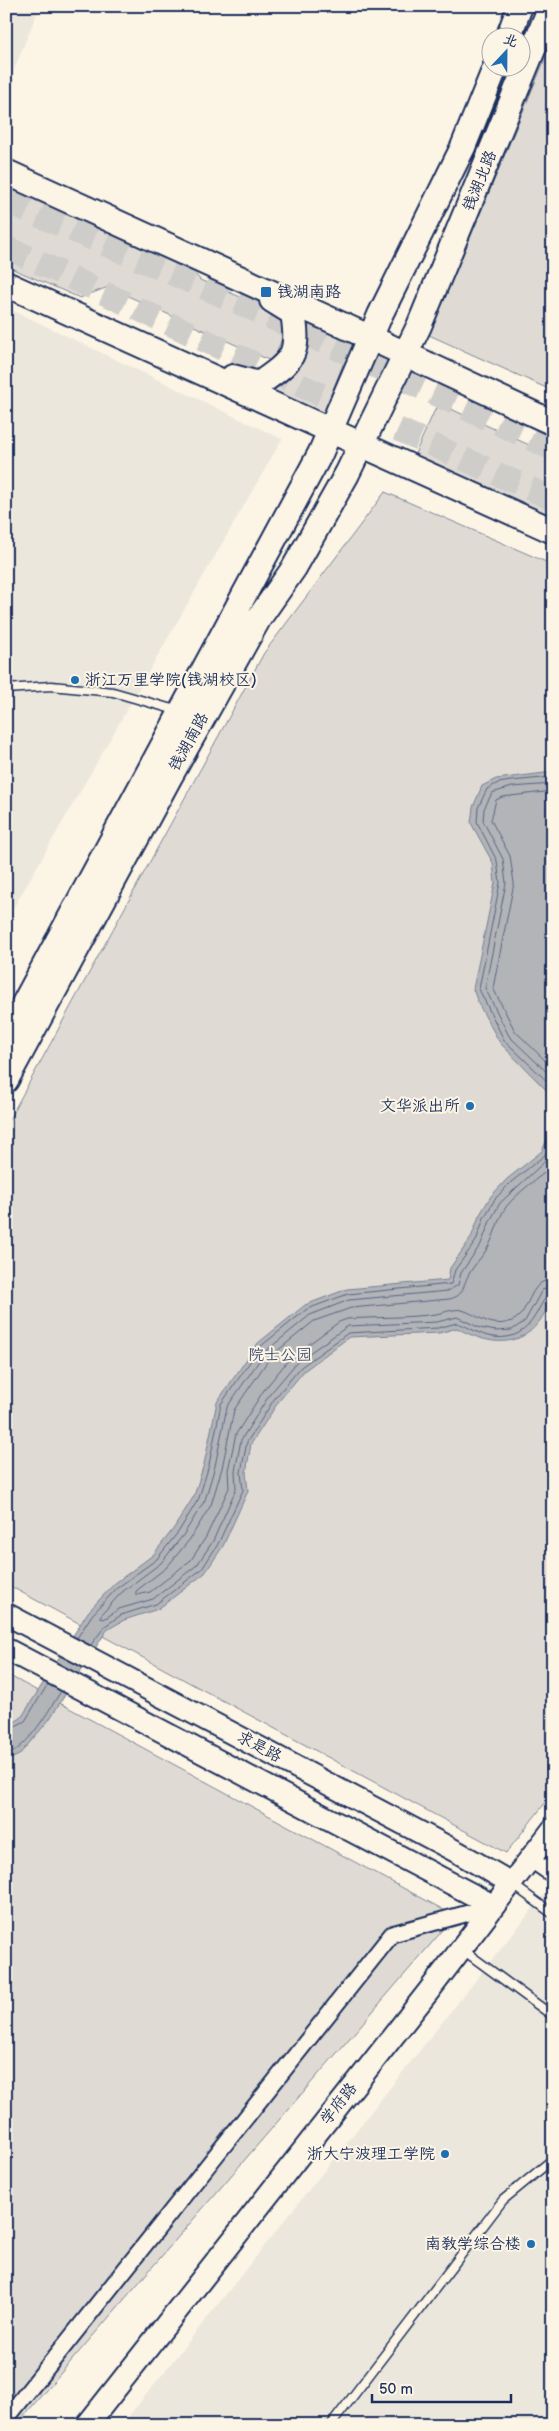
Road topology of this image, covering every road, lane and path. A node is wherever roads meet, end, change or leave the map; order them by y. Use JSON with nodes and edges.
{"nodes":[{"id":1,"x":520,"y":6,"type":"edge"},
{"id":2,"x":550,"y":8,"type":"edge"},
{"id":3,"x":512,"y":28,"type":"edge"},
{"id":4,"x":491,"y":78,"type":"edge"},
{"id":5,"x":6,"y":172,"type":"edge"},
{"id":6,"x":220,"y":269,"type":"junction"},
{"id":7,"x":6,"y":284,"type":"edge"},
{"id":8,"x":371,"y":338,"type":"junction"},
{"id":9,"x":406,"y":355,"type":"junction"},
{"id":10,"x":185,"y":364,"type":"junction"},
{"id":11,"x":553,"y":424,"type":"edge"},
{"id":12,"x":330,"y":430,"type":"junction"},
{"id":13,"x":362,"y":444,"type":"junction"},
{"id":14,"x":553,"y":530,"type":"edge"},
{"id":15,"x":6,"y":689,"type":"edge"},
{"id":16,"x":182,"y":712,"type":"junction"},
{"id":17,"x":6,"y":1037,"type":"edge"},
{"id":18,"x":6,"y":1080,"type":"edge"},
{"id":19,"x":6,"y":1614,"type":"edge"},
{"id":20,"x":6,"y":1649,"type":"edge"},
{"id":21,"x":553,"y":1829,"type":"edge"},
{"id":22,"x":530,"y":1859,"type":"junction"},
{"id":23,"x":553,"y":1875,"type":"edge"},
{"id":24,"x":511,"y":1883,"type":"junction"},
{"id":25,"x":494,"y":1906,"type":"junction"},
{"id":26,"x":553,"y":1914,"type":"edge"},
{"id":27,"x":461,"y":1949,"type":"junction"},
{"id":28,"x":553,"y":2016,"type":"edge"},
{"id":29,"x":553,"y":2159,"type":"edge"},
{"id":30,"x":6,"y":2418,"type":"edge"},
{"id":31,"x":87,"y":2425,"type":"edge"},
{"id":32,"x":332,"y":2425,"type":"edge"}],
"edges":[{"from":1,"to":3,"type":"main road"},
{"from":2,"to":9,"type":"main road","name":"钱湖北路"},
{"from":4,"to":8,"type":"main road","name":"钱湖北路"},
{"from":5,"to":6,"type":"main road"},
{"from":6,"to":8,"type":"main road"},
{"from":6,"to":10,"type":"main road"},
{"from":7,"to":10,"type":"main road"},
{"from":8,"to":9,"type":"main road"},
{"from":8,"to":12,"type":"main road","name":"钱湖南路"},
{"from":9,"to":11,"type":"main road"},
{"from":9,"to":13,"type":"main road","name":"钱湖南路"},
{"from":10,"to":12,"type":"main road"},
{"from":12,"to":13,"type":"main road"},
{"from":12,"to":16,"type":"main road","name":"钱湖南路"},
{"from":13,"to":14,"type":"main road"},
{"from":13,"to":18,"type":"main road","name":"钱湖南路"},
{"from":15,"to":16,"type":"lane"},
{"from":16,"to":17,"type":"main road","name":"钱湖南路"},
{"from":19,"to":24,"type":"street","name":"求是路"},
{"from":20,"to":25,"type":"street","name":"求是路"},
{"from":21,"to":22,"type":"street","name":"学府路"},
{"from":22,"to":23,"type":"street"},
{"from":22,"to":24,"type":"street","name":"学府路"},
{"from":24,"to":25,"type":"street","name":"学府路"},
{"from":24,"to":26,"type":"lane"},
{"from":25,"to":27,"type":"street","name":"学府路"},
{"from":25,"to":30,"type":"street"},
{"from":27,"to":28,"type":"lane"},
{"from":27,"to":31,"type":"street","name":"学府路"},
{"from":29,"to":32,"type":"lane"}]}
